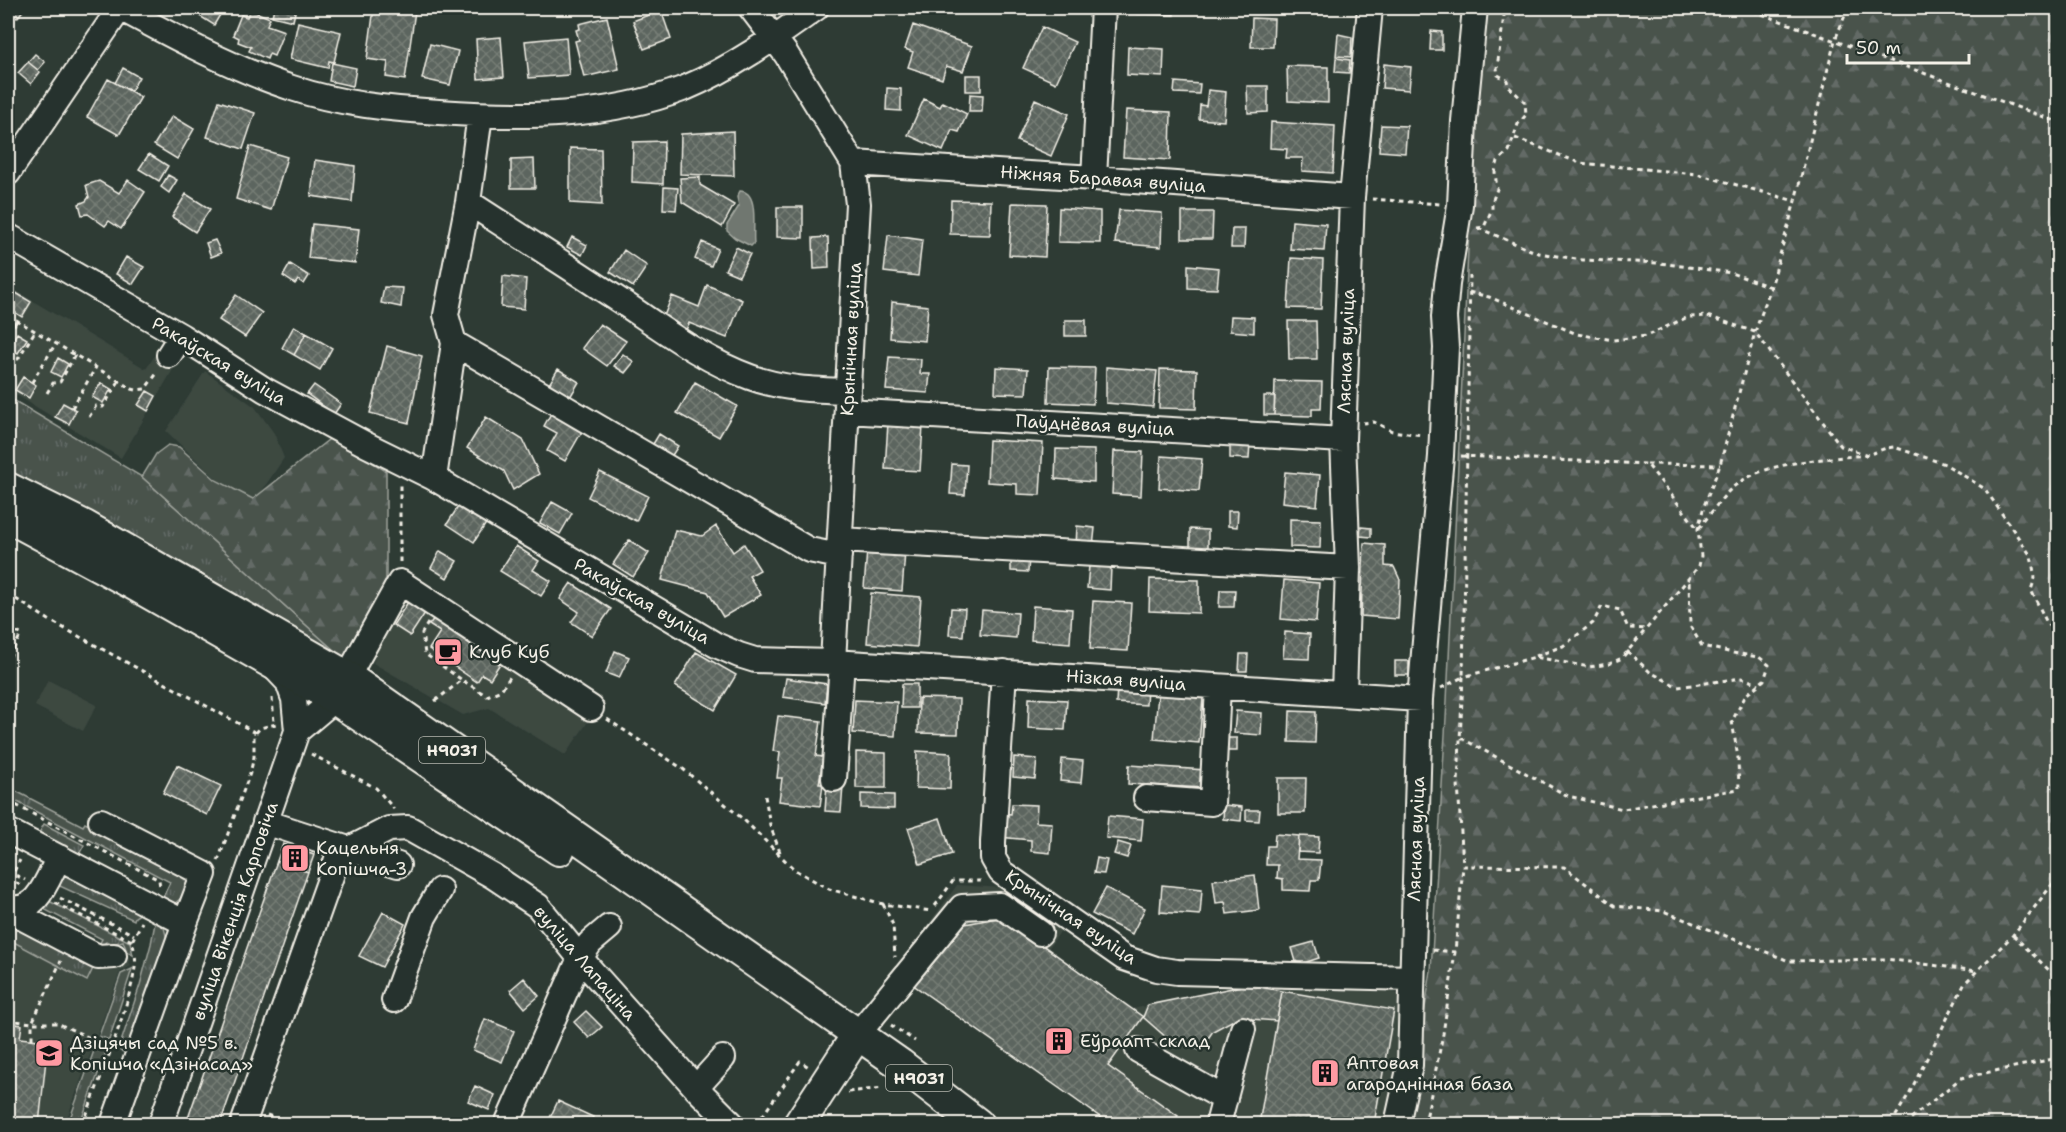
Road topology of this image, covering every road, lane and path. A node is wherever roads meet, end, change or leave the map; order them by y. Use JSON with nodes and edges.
{"nodes":[{"id":1,"x":120,"y":8,"type":"edge"},
{"id":2,"x":751,"y":8,"type":"edge"},
{"id":3,"x":816,"y":8,"type":"edge"},
{"id":4,"x":1103,"y":8,"type":"edge"},
{"id":5,"x":1370,"y":8,"type":"edge"},
{"id":6,"x":1475,"y":8,"type":"edge"},
{"id":7,"x":1505,"y":8,"type":"edge"},
{"id":8,"x":1745,"y":8,"type":"edge"},
{"id":9,"x":1848,"y":8,"type":"edge"},
{"id":10,"x":775,"y":38,"type":"junction"},
{"id":11,"x":1835,"y":40,"type":"junction"},
{"id":12,"x":480,"y":115,"type":"junction"},
{"id":13,"x":2058,"y":122,"type":"edge"},
{"id":14,"x":1515,"y":138,"type":"junction"},
{"id":15,"x":853,"y":163,"type":"junction"},
{"id":16,"x":8,"y":173,"type":"edge"},
{"id":17,"x":1094,"y":178,"type":"junction"},
{"id":18,"x":1352,"y":197,"type":"junction"},
{"id":19,"x":1795,"y":201,"type":"junction"},
{"id":20,"x":468,"y":202,"type":"junction"},
{"id":21,"x":1460,"y":205,"type":"junction"},
{"id":22,"x":1477,"y":228,"type":"junction"},
{"id":23,"x":1475,"y":234,"type":"dead end"},
{"id":24,"x":8,"y":236,"type":"edge"},
{"id":25,"x":1471,"y":271,"type":"dead end"},
{"id":26,"x":1771,"y":286,"type":"junction"},
{"id":27,"x":1469,"y":292,"type":"junction"},
{"id":28,"x":14,"y":312,"type":"dead end"},
{"id":29,"x":9,"y":316,"type":"edge"},
{"id":30,"x":17,"y":320,"type":"junction"},
{"id":31,"x":35,"y":331,"type":"junction"},
{"id":32,"x":8,"y":332,"type":"edge"},
{"id":33,"x":1755,"y":332,"type":"junction"},
{"id":34,"x":56,"y":343,"type":"junction"},
{"id":35,"x":454,"y":343,"type":"junction"},
{"id":36,"x":175,"y":346,"type":"junction"},
{"id":37,"x":75,"y":355,"type":"junction"},
{"id":38,"x":8,"y":359,"type":"edge"},
{"id":39,"x":96,"y":367,"type":"junction"},
{"id":40,"x":119,"y":381,"type":"junction"},
{"id":41,"x":32,"y":382,"type":"dead end"},
{"id":42,"x":47,"y":393,"type":"dead end"},
{"id":43,"x":848,"y":401,"type":"junction"},
{"id":44,"x":72,"y":408,"type":"dead end"},
{"id":45,"x":89,"y":417,"type":"dead end"},
{"id":46,"x":1343,"y":440,"type":"junction"},
{"id":47,"x":1441,"y":446,"type":"junction"},
{"id":48,"x":1468,"y":455,"type":"junction"},
{"id":49,"x":1868,"y":455,"type":"junction"},
{"id":50,"x":400,"y":462,"type":"junction"},
{"id":51,"x":1647,"y":464,"type":"junction"},
{"id":52,"x":1720,"y":465,"type":"junction"},
{"id":53,"x":434,"y":478,"type":"junction"},
{"id":54,"x":8,"y":488,"type":"edge"},
{"id":55,"x":8,"y":517,"type":"edge"},
{"id":56,"x":1698,"y":529,"type":"junction"},
{"id":57,"x":839,"y":548,"type":"junction"},
{"id":58,"x":1348,"y":568,"type":"junction"},
{"id":59,"x":1689,"y":577,"type":"junction"},
{"id":60,"x":400,"y":582,"type":"junction"},
{"id":61,"x":8,"y":594,"type":"edge"},
{"id":62,"x":438,"y":608,"type":"junction"},
{"id":63,"x":2058,"y":625,"type":"edge"},
{"id":64,"x":8,"y":628,"type":"edge"},
{"id":65,"x":1646,"y":628,"type":"junction"},
{"id":66,"x":273,"y":649,"type":"junction"},
{"id":67,"x":1627,"y":651,"type":"junction"},
{"id":68,"x":1535,"y":657,"type":"junction"},
{"id":69,"x":8,"y":660,"type":"edge"},
{"id":70,"x":520,"y":661,"type":"junction"},
{"id":71,"x":837,"y":662,"type":"junction"},
{"id":72,"x":1004,"y":672,"type":"junction"},
{"id":73,"x":1463,"y":677,"type":"junction"},
{"id":74,"x":462,"y":680,"type":"junction"},
{"id":75,"x":1759,"y":684,"type":"junction"},
{"id":76,"x":1218,"y":687,"type":"junction"},
{"id":77,"x":342,"y":688,"type":"junction"},
{"id":78,"x":1344,"y":694,"type":"junction"},
{"id":79,"x":1420,"y":699,"type":"junction"},
{"id":80,"x":435,"y":701,"type":"dead end"},
{"id":81,"x":591,"y":708,"type":"joint"},
{"id":82,"x":274,"y":723,"type":"dead end"},
{"id":83,"x":256,"y":733,"type":"junction"},
{"id":84,"x":1460,"y":738,"type":"junction"},
{"id":85,"x":299,"y":741,"type":"junction"},
{"id":86,"x":834,"y":779,"type":"dead end"},
{"id":87,"x":765,"y":796,"type":"dead end"},
{"id":88,"x":1146,"y":798,"type":"dead end"},
{"id":89,"x":101,"y":821,"type":"dead end"},
{"id":90,"x":265,"y":822,"type":"junction"},
{"id":91,"x":408,"y":828,"type":"junction"},
{"id":92,"x":8,"y":831,"type":"edge"},
{"id":93,"x":345,"y":849,"type":"junction"},
{"id":94,"x":59,"y":857,"type":"junction"},
{"id":95,"x":782,"y":857,"type":"junction"},
{"id":96,"x":218,"y":861,"type":"dead end"},
{"id":97,"x":399,"y":865,"type":"dead end"},
{"id":98,"x":1463,"y":867,"type":"junction"},
{"id":99,"x":8,"y":871,"type":"edge"},
{"id":100,"x":1005,"y":875,"type":"junction"},
{"id":101,"x":2058,"y":877,"type":"edge"},
{"id":102,"x":8,"y":878,"type":"edge"},
{"id":103,"x":440,"y":890,"type":"dead end"},
{"id":104,"x":27,"y":900,"type":"edge"},
{"id":105,"x":883,"y":904,"type":"junction"},
{"id":106,"x":1000,"y":905,"type":"junction"},
{"id":107,"x":932,"y":911,"type":"dead end"},
{"id":108,"x":185,"y":923,"type":"junction"},
{"id":109,"x":609,"y":927,"type":"dead end"},
{"id":110,"x":1040,"y":933,"type":"dead end"},
{"id":111,"x":135,"y":935,"type":"dead end"},
{"id":112,"x":2013,"y":935,"type":"junction"},
{"id":113,"x":114,"y":956,"type":"dead end"},
{"id":114,"x":580,"y":958,"type":"junction"},
{"id":115,"x":896,"y":960,"type":"dead end"},
{"id":116,"x":58,"y":966,"type":"dead end"},
{"id":117,"x":1977,"y":971,"type":"junction"},
{"id":118,"x":1412,"y":978,"type":"junction"},
{"id":119,"x":2058,"y":979,"type":"edge"},
{"id":120,"x":394,"y":1000,"type":"dead end"},
{"id":121,"x":8,"y":1020,"type":"edge"},
{"id":122,"x":32,"y":1023,"type":"junction"},
{"id":123,"x":888,"y":1023,"type":"dead end"},
{"id":124,"x":1243,"y":1029,"type":"dead end"},
{"id":125,"x":32,"y":1040,"type":"dead end"},
{"id":126,"x":915,"y":1041,"type":"dead end"},
{"id":127,"x":853,"y":1043,"type":"junction"},
{"id":128,"x":110,"y":1047,"type":"junction"},
{"id":129,"x":1138,"y":1050,"type":"dead end"},
{"id":130,"x":723,"y":1058,"type":"dead end"},
{"id":131,"x":2058,"y":1058,"type":"edge"},
{"id":132,"x":696,"y":1088,"type":"junction"},
{"id":133,"x":1225,"y":1099,"type":"junction"},
{"id":134,"x":253,"y":1119,"type":"edge"},
{"id":135,"x":83,"y":1125,"type":"edge"},
{"id":136,"x":113,"y":1125,"type":"edge"},
{"id":137,"x":161,"y":1125,"type":"edge"},
{"id":138,"x":292,"y":1125,"type":"edge"},
{"id":139,"x":507,"y":1125,"type":"edge"},
{"id":140,"x":732,"y":1125,"type":"edge"},
{"id":141,"x":799,"y":1125,"type":"edge"},
{"id":142,"x":971,"y":1125,"type":"edge"},
{"id":143,"x":978,"y":1125,"type":"edge"},
{"id":144,"x":1218,"y":1125,"type":"edge"},
{"id":145,"x":1397,"y":1125,"type":"edge"},
{"id":146,"x":1425,"y":1125,"type":"edge"},
{"id":147,"x":1892,"y":1125,"type":"edge"},
{"id":148,"x":1904,"y":1125,"type":"edge"}],
"edges":[{"from":1,"to":12,"type":"street"},
{"from":1,"to":16,"type":"street"},
{"from":2,"to":10,"type":"street","name":"Крынічная вуліца"},
{"from":3,"to":10,"type":"street"},
{"from":4,"to":17,"type":"street"},
{"from":5,"to":18,"type":"street","name":"Лясная вуліца"},
{"from":6,"to":21,"type":"street","name":"Лясная вуліца"},
{"from":7,"to":14,"type":"path"},
{"from":8,"to":11,"type":"path"},
{"from":9,"to":11,"type":"path"},
{"from":10,"to":12,"type":"street"},
{"from":10,"to":15,"type":"street","name":"Крынічная вуліца"},
{"from":11,"to":13,"type":"path"},
{"from":11,"to":19,"type":"path"},
{"from":12,"to":20,"type":"street"},
{"from":14,"to":19,"type":"path"},
{"from":14,"to":22,"type":"path"},
{"from":15,"to":17,"type":"street","name":"Ніжняя Баравая вуліца"},
{"from":15,"to":43,"type":"street","name":"Крынічная вуліца"},
{"from":17,"to":18,"type":"street","name":"Ніжняя Баравая вуліца"},
{"from":18,"to":21,"type":"path"},
{"from":18,"to":46,"type":"street","name":"Лясная вуліца"},
{"from":19,"to":26,"type":"path"},
{"from":20,"to":35,"type":"street"},
{"from":20,"to":43,"type":"street","name":"Паўднёвая вуліца"},
{"from":21,"to":47,"type":"street","name":"Лясная вуліца"},
{"from":22,"to":23,"type":"path"},
{"from":22,"to":26,"type":"path"},
{"from":24,"to":36,"type":"street","name":"Ракаўская вуліца"},
{"from":25,"to":27,"type":"path"},
{"from":26,"to":33,"type":"path"},
{"from":27,"to":33,"type":"path"},
{"from":27,"to":48,"type":"path"},
{"from":28,"to":29,"type":"path"},
{"from":29,"to":30,"type":"path"},
{"from":30,"to":31,"type":"path"},
{"from":30,"to":32,"type":"path"},
{"from":31,"to":34,"type":"path"},
{"from":31,"to":38,"type":"path"},
{"from":33,"to":49,"type":"path"},
{"from":33,"to":52,"type":"path"},
{"from":34,"to":37,"type":"path"},
{"from":34,"to":41,"type":"path"},
{"from":35,"to":53,"type":"street"},
{"from":35,"to":57,"type":"street"},
{"from":36,"to":40,"type":"path"},
{"from":36,"to":50,"type":"street","name":"Ракаўская вуліца"},
{"from":37,"to":39,"type":"path"},
{"from":37,"to":42,"type":"path"},
{"from":39,"to":40,"type":"path"},
{"from":39,"to":44,"type":"path"},
{"from":40,"to":45,"type":"path"},
{"from":43,"to":46,"type":"street","name":"Паўднёвая вуліца"},
{"from":43,"to":57,"type":"street","name":"Крынічная вуліца"},
{"from":46,"to":47,"type":"path"},
{"from":46,"to":58,"type":"street","name":"Лясная вуліца"},
{"from":47,"to":48,"type":"path"},
{"from":47,"to":79,"type":"street","name":"Лясная вуліца"},
{"from":48,"to":51,"type":"path"},
{"from":48,"to":73,"type":"path"},
{"from":49,"to":56,"type":"path"},
{"from":49,"to":63,"type":"path"},
{"from":50,"to":53,"type":"street","name":"Ракаўская вуліца"},
{"from":50,"to":60,"type":"path"},
{"from":51,"to":52,"type":"path"},
{"from":51,"to":56,"type":"path"},
{"from":52,"to":56,"type":"path"},
{"from":53,"to":71,"type":"street","name":"Ракаўская вуліца"},
{"from":54,"to":66,"type":"main road","number":"Н9031"},
{"from":55,"to":66,"type":"main road","number":"Н9031"},
{"from":56,"to":59,"type":"path"},
{"from":57,"to":58,"type":"street"},
{"from":57,"to":71,"type":"street","name":"Крынічная вуліца"},
{"from":58,"to":78,"type":"street","name":"Лясная вуліца"},
{"from":59,"to":65,"type":"path"},
{"from":59,"to":75,"type":"path"},
{"from":60,"to":62,"type":"street"},
{"from":60,"to":77,"type":"street"},
{"from":61,"to":83,"type":"path"},
{"from":62,"to":70,"type":"street"},
{"from":62,"to":74,"type":"path"},
{"from":64,"to":69,"type":"path"},
{"from":65,"to":67,"type":"path"},
{"from":65,"to":68,"type":"path"},
{"from":66,"to":77,"type":"main road","number":"Н9031"},
{"from":66,"to":85,"type":"street"},
{"from":67,"to":68,"type":"path"},
{"from":67,"to":75,"type":"path"},
{"from":68,"to":73,"type":"path"},
{"from":70,"to":74,"type":"path"},
{"from":70,"to":81,"type":"street"},
{"from":71,"to":72,"type":"street","name":"Нізкая вуліца"},
{"from":71,"to":86,"type":"street","name":"Крынічная вуліца"},
{"from":72,"to":76,"type":"street","name":"Нізкая вуліца"},
{"from":72,"to":100,"type":"street","name":"Крынічная вуліца"},
{"from":73,"to":79,"type":"path"},
{"from":73,"to":84,"type":"path"},
{"from":74,"to":80,"type":"path"},
{"from":75,"to":84,"type":"path"},
{"from":76,"to":78,"type":"street","name":"Нізкая вуліца"},
{"from":76,"to":88,"type":"street"},
{"from":77,"to":85,"type":"street"},
{"from":77,"to":127,"type":"main road","number":"Н9031"},
{"from":78,"to":79,"type":"street","name":"Нізкая вуліца"},
{"from":79,"to":118,"type":"street","name":"Лясная вуліца"},
{"from":81,"to":95,"type":"path"},
{"from":82,"to":83,"type":"path"},
{"from":83,"to":96,"type":"path"},
{"from":84,"to":98,"type":"path"},
{"from":85,"to":90,"type":"street","name":"вуліца Вікенція Карповіча"},
{"from":85,"to":91,"type":"path"},
{"from":87,"to":95,"type":"path"},
{"from":89,"to":108,"type":"street"},
{"from":90,"to":93,"type":"street"},
{"from":90,"to":137,"type":"street","name":"вуліца Вікенція Карповіча"},
{"from":91,"to":93,"type":"street"},
{"from":91,"to":114,"type":"street","name":"вуліца Лапаціна"},
{"from":92,"to":94,"type":"street"},
{"from":93,"to":97,"type":"street"},
{"from":93,"to":134,"type":"street"},
{"from":94,"to":104,"type":"street"},
{"from":94,"to":108,"type":"street"},
{"from":95,"to":105,"type":"path"},
{"from":98,"to":117,"type":"path"},
{"from":98,"to":146,"type":"path"},
{"from":99,"to":104,"type":"path"},
{"from":100,"to":106,"type":"street"},
{"from":100,"to":118,"type":"street","name":"Крынічная вуліца"},
{"from":101,"to":112,"type":"path"},
{"from":102,"to":104,"type":"path"},
{"from":103,"to":120,"type":"street"},
{"from":104,"to":111,"type":"path"},
{"from":104,"to":113,"type":"street"},
{"from":104,"to":128,"type":"path"},
{"from":105,"to":107,"type":"path"},
{"from":105,"to":115,"type":"path"},
{"from":106,"to":110,"type":"street"},
{"from":106,"to":127,"type":"street"},
{"from":108,"to":136,"type":"street"},
{"from":109,"to":114,"type":"street"},
{"from":112,"to":117,"type":"path"},
{"from":112,"to":119,"type":"path"},
{"from":114,"to":132,"type":"street","name":"вуліца Лапаціна"},
{"from":114,"to":139,"type":"street"},
{"from":116,"to":122,"type":"path"},
{"from":117,"to":147,"type":"path"},
{"from":118,"to":145,"type":"street","name":"Лясная вуліца"},
{"from":121,"to":122,"type":"path"},
{"from":122,"to":125,"type":"path"},
{"from":122,"to":128,"type":"path"},
{"from":123,"to":126,"type":"path"},
{"from":124,"to":133,"type":"street"},
{"from":127,"to":141,"type":"main road"},
{"from":127,"to":142,"type":"main road","number":"Н9031"},
{"from":127,"to":143,"type":"main road","number":"Н9031"},
{"from":128,"to":135,"type":"path"},
{"from":129,"to":133,"type":"street"},
{"from":130,"to":132,"type":"street"},
{"from":131,"to":148,"type":"path"},
{"from":132,"to":140,"type":"street","name":"вуліца Лапаціна"},
{"from":133,"to":144,"type":"street"},
{"from":134,"to":138,"type":"path"}]}
